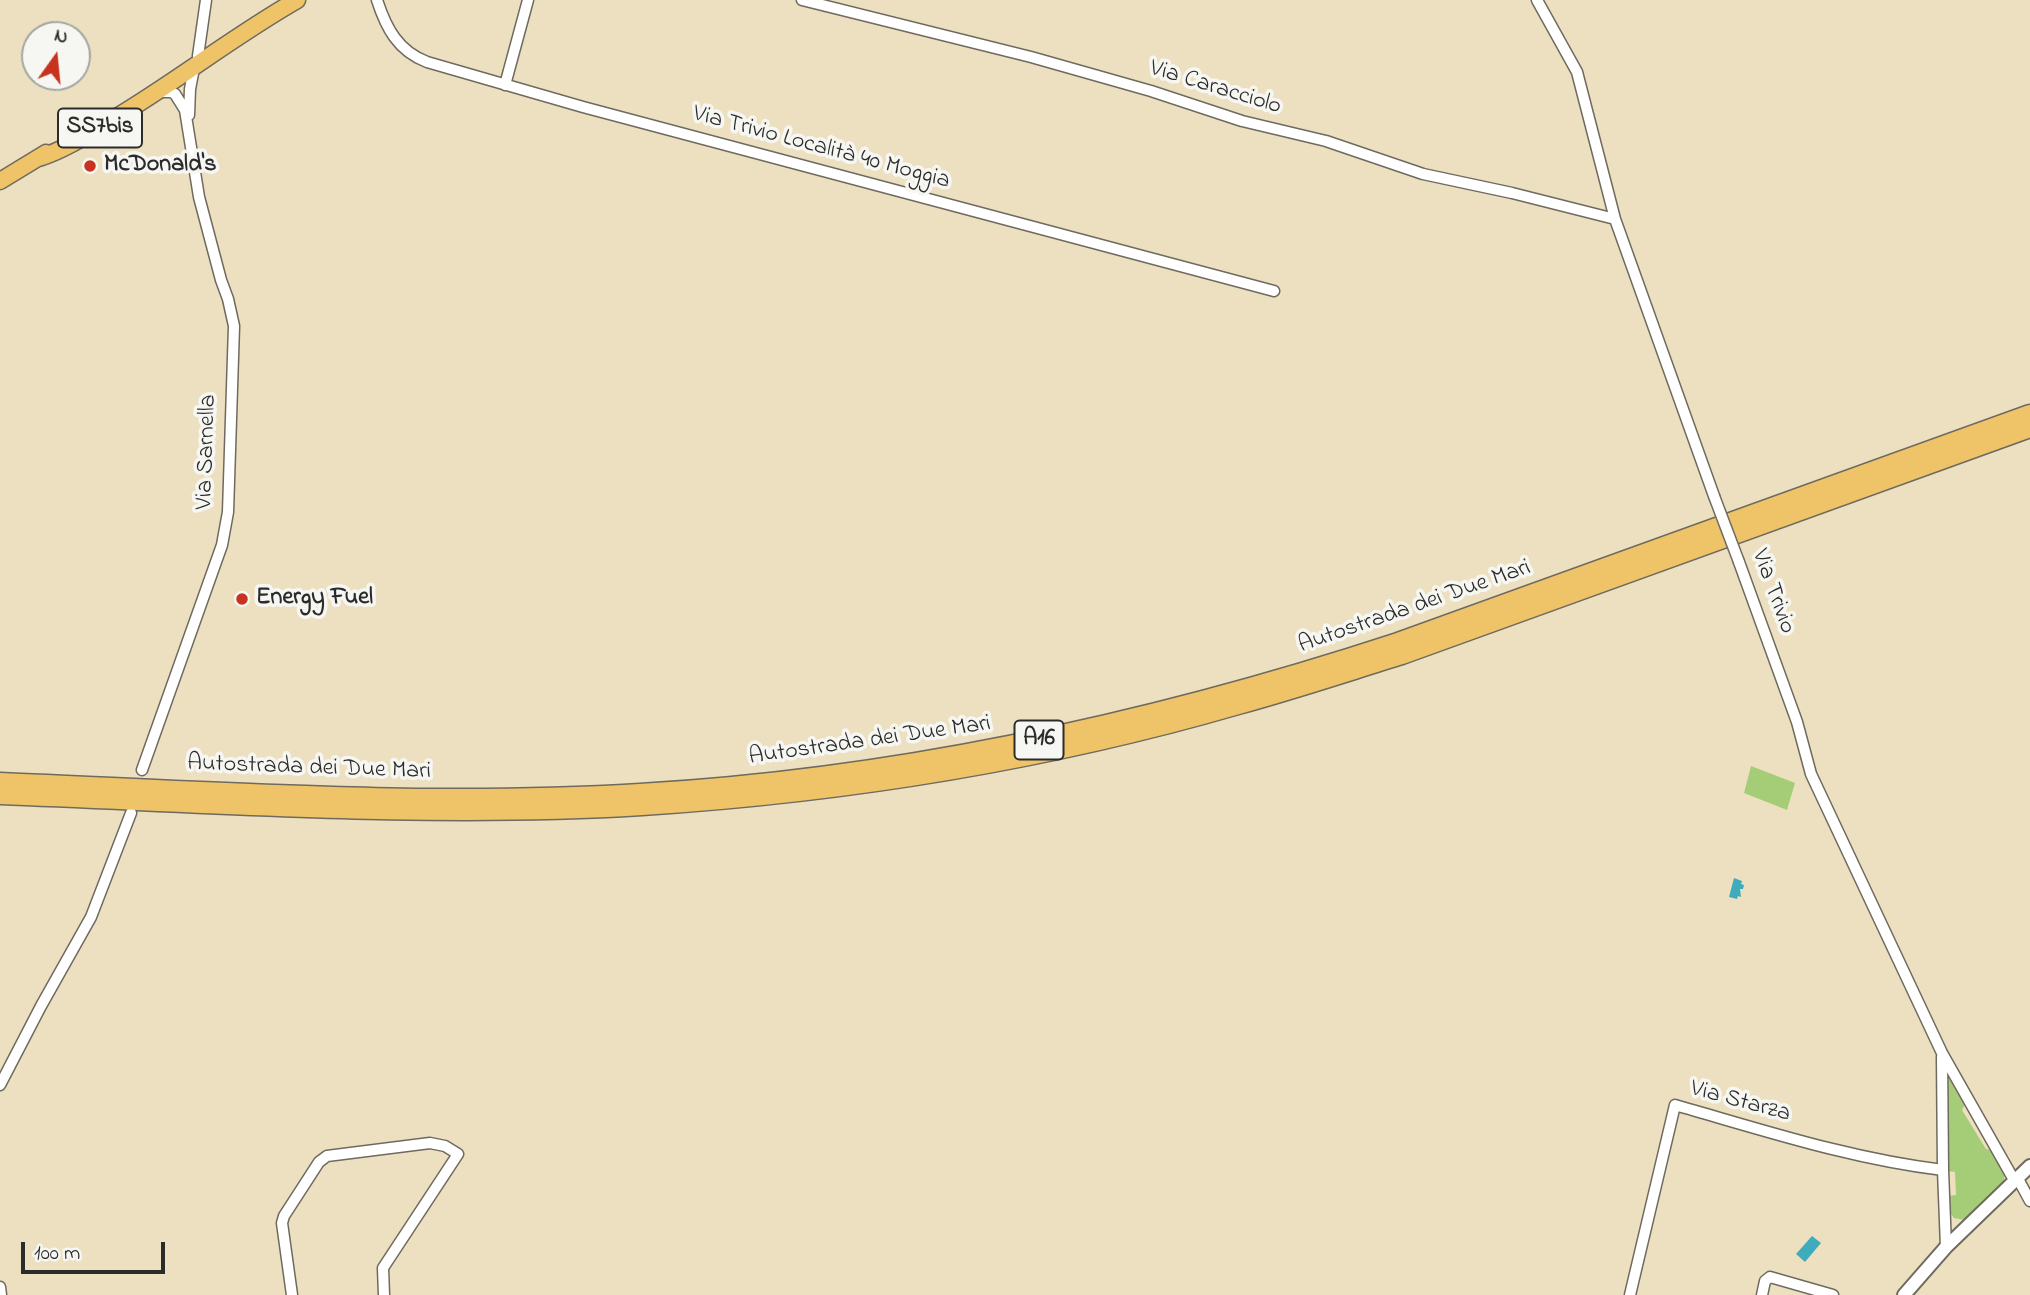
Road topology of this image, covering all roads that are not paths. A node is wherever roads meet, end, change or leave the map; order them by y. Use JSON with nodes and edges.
{"nodes":[{"id":1,"x":206,"y":0,"type":"edge"},
{"id":2,"x":297,"y":0,"type":"edge"},
{"id":3,"x":377,"y":0,"type":"edge"},
{"id":4,"x":383,"y":0,"type":"edge"},
{"id":5,"x":528,"y":0,"type":"edge"},
{"id":6,"x":802,"y":0,"type":"edge"},
{"id":7,"x":1537,"y":0,"type":"edge"},
{"id":8,"x":380,"y":11,"type":"junction"},
{"id":9,"x":196,"y":61,"type":"junction"},
{"id":10,"x":174,"y":80,"type":"junction"},
{"id":11,"x":505,"y":85,"type":"junction"},
{"id":12,"x":190,"y":89,"type":"junction"},
{"id":13,"x":158,"y":92,"type":"junction"},
{"id":14,"x":135,"y":95,"type":"junction"},
{"id":15,"x":189,"y":126,"type":"junction"},
{"id":16,"x":39,"y":159,"type":"junction"},
{"id":17,"x":0,"y":181,"type":"edge"},
{"id":18,"x":1615,"y":219,"type":"junction"},
{"id":19,"x":1274,"y":291,"type":"dead end"},
{"id":20,"x":2030,"y":414,"type":"edge"},
{"id":21,"x":2030,"y":428,"type":"edge"},
{"id":22,"x":142,"y":770,"type":"dead end"},
{"id":23,"x":0,"y":782,"type":"edge"},
{"id":24,"x":0,"y":795,"type":"edge"},
{"id":25,"x":131,"y":813,"type":"dead end"},
{"id":26,"x":1942,"y":1053,"type":"junction"},
{"id":27,"x":0,"y":1085,"type":"edge"},
{"id":28,"x":2030,"y":1166,"type":"edge"},
{"id":29,"x":1943,"y":1170,"type":"junction"},
{"id":30,"x":2015,"y":1179,"type":"junction"},
{"id":31,"x":2030,"y":1201,"type":"edge"},
{"id":32,"x":1947,"y":1247,"type":"junction"},
{"id":33,"x":0,"y":1287,"type":"edge"},
{"id":34,"x":1,"y":1295,"type":"edge"},
{"id":35,"x":292,"y":1295,"type":"edge"},
{"id":36,"x":384,"y":1295,"type":"edge"},
{"id":37,"x":1630,"y":1295,"type":"edge"},
{"id":38,"x":1762,"y":1295,"type":"edge"},
{"id":39,"x":1833,"y":1295,"type":"edge"},
{"id":40,"x":1904,"y":1295,"type":"edge"}],
"edges":[{"from":1,"to":9,"type":"street"},
{"from":2,"to":9,"type":"main road","number":"SS7bis"},
{"from":3,"to":8,"type":"street","name":"Via Trivio Località 40 Moggia"},
{"from":4,"to":8,"type":"street"},
{"from":5,"to":11,"type":"street"},
{"from":6,"to":18,"type":"street","name":"Via Caracciolo"},
{"from":7,"to":18,"type":"street","name":"Via Trivio"},
{"from":8,"to":11,"type":"street","name":"Via Trivio Località 40 Moggia"},
{"from":9,"to":10,"type":"main road","number":"SS7bis"},
{"from":9,"to":12,"type":"street"},
{"from":9,"to":14,"type":"main road","number":"SS7bis"},
{"from":10,"to":12,"type":"street"},
{"from":10,"to":13,"type":"main road","number":"SS7bis"},
{"from":10,"to":14,"type":"main road","number":"SS7bis"},
{"from":11,"to":19,"type":"street","name":"Via Trivio Località 40 Moggia"},
{"from":12,"to":15,"type":"street"},
{"from":13,"to":15,"type":"street"},
{"from":13,"to":16,"type":"main road","number":"SS7bis"},
{"from":14,"to":16,"type":"main road","number":"SS7bis"},
{"from":15,"to":22,"type":"street","name":"Via Sarnella"},
{"from":16,"to":17,"type":"main road","number":"SS7bis"},
{"from":18,"to":26,"type":"street","name":"Via Trivio","bridge":true},
{"from":20,"to":23,"type":"highway","name":"Autostrada dei Due Mari","number":"A16"},
{"from":21,"to":24,"type":"highway","name":"Autostrada dei Due Mari","number":"A16"},
{"from":25,"to":27,"type":"street"},
{"from":26,"to":29,"type":"street"},
{"from":26,"to":30,"type":"street","name":"Via Trivio"},
{"from":28,"to":30,"type":"street"},
{"from":29,"to":32,"type":"street"},
{"from":29,"to":37,"type":"street","name":"Via Starza"},
{"from":30,"to":31,"type":"street","name":"Via Trivio"},
{"from":30,"to":32,"type":"street"},
{"from":32,"to":40,"type":"street"},
{"from":33,"to":34,"type":"street"},
{"from":35,"to":36,"type":"street"},
{"from":38,"to":39,"type":"street"}]}
